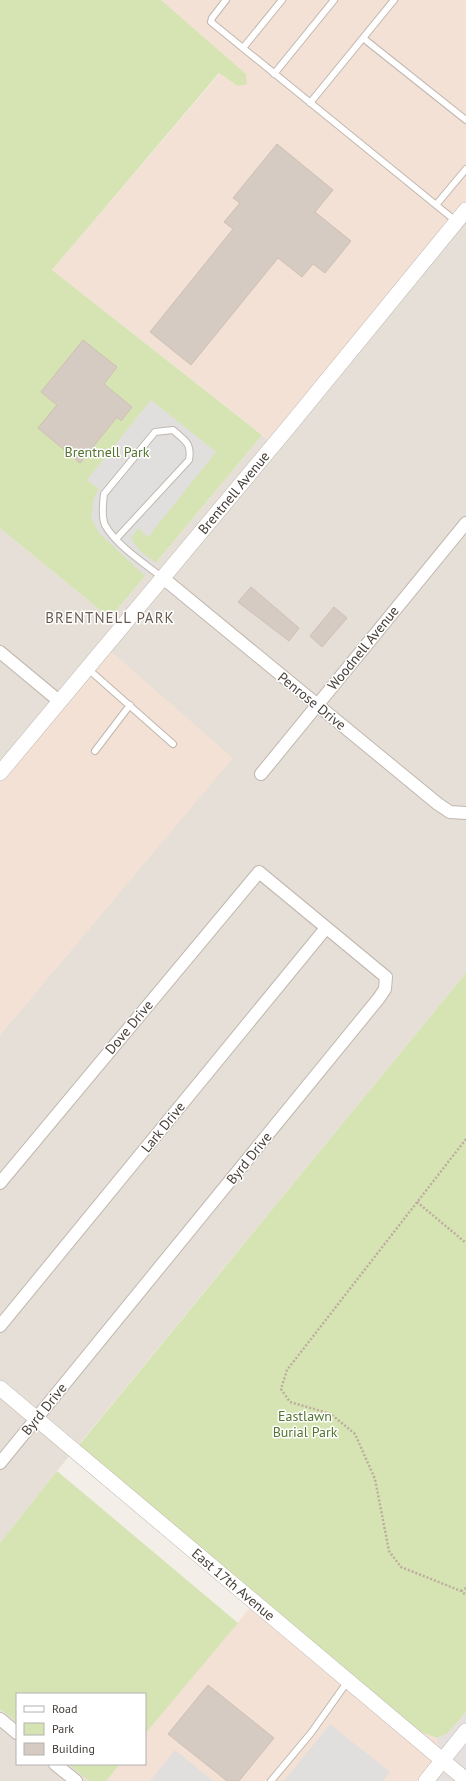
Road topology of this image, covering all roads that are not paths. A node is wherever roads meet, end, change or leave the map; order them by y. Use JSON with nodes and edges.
{"nodes":[{"id":1,"x":226,"y":0,"type":"edge"},
{"id":2,"x":282,"y":0,"type":"edge"},
{"id":3,"x":334,"y":0,"type":"edge"},
{"id":4,"x":394,"y":0,"type":"edge"},
{"id":5,"x":364,"y":38,"type":"junction"},
{"id":6,"x":243,"y":48,"type":"junction"},
{"id":7,"x":274,"y":74,"type":"junction"},
{"id":8,"x":310,"y":103,"type":"junction"},
{"id":9,"x":466,"y":120,"type":"edge"},
{"id":10,"x":466,"y":169,"type":"edge"},
{"id":11,"x":436,"y":205,"type":"junction"},
{"id":12,"x":466,"y":210,"type":"edge"},
{"id":13,"x":456,"y":222,"type":"junction"},
{"id":14,"x":466,"y":522,"type":"edge"},
{"id":15,"x":116,"y":539,"type":"junction"},
{"id":16,"x":163,"y":578,"type":"junction"},
{"id":17,"x":0,"y":652,"type":"edge"},
{"id":18,"x":87,"y":668,"type":"junction"},
{"id":19,"x":59,"y":701,"type":"junction"},
{"id":20,"x":317,"y":704,"type":"junction"},
{"id":21,"x":130,"y":705,"type":"junction"},
{"id":22,"x":173,"y":744,"type":"dead end"},
{"id":23,"x":96,"y":751,"type":"dead end"},
{"id":24,"x":0,"y":772,"type":"edge"},
{"id":25,"x":261,"y":774,"type":"dead end"},
{"id":26,"x":466,"y":813,"type":"edge"},
{"id":27,"x":259,"y":872,"type":"joint"},
{"id":28,"x":326,"y":928,"type":"junction"},
{"id":29,"x":0,"y":1183,"type":"edge"},
{"id":30,"x":0,"y":1326,"type":"edge"},
{"id":31,"x":0,"y":1388,"type":"edge"},
{"id":32,"x":37,"y":1419,"type":"junction"},
{"id":33,"x":0,"y":1463,"type":"edge"},
{"id":34,"x":348,"y":1681,"type":"junction"},
{"id":35,"x":0,"y":1719,"type":"edge"},
{"id":36,"x":16,"y":1732,"type":"edge"},
{"id":37,"x":466,"y":1732,"type":"edge"},
{"id":38,"x":442,"y":1760,"type":"junction"},
{"id":39,"x":56,"y":1765,"type":"edge"},
{"id":40,"x":466,"y":1780,"type":"edge"},
{"id":41,"x":76,"y":1781,"type":"edge"},
{"id":42,"x":272,"y":1781,"type":"edge"},
{"id":43,"x":426,"y":1781,"type":"edge"}],
"edges":[{"from":1,"to":6,"type":"lane"},
{"from":2,"to":6,"type":"lane"},
{"from":3,"to":7,"type":"lane"},
{"from":4,"to":5,"type":"lane"},
{"from":5,"to":8,"type":"lane"},
{"from":5,"to":9,"type":"lane"},
{"from":6,"to":7,"type":"lane"},
{"from":7,"to":8,"type":"lane"},
{"from":8,"to":11,"type":"lane"},
{"from":10,"to":11,"type":"lane"},
{"from":11,"to":13,"type":"lane"},
{"from":12,"to":13,"type":"street","name":"Brentnell Avenue"},
{"from":13,"to":16,"type":"street","name":"Brentnell Avenue"},
{"from":14,"to":20,"type":"street","name":"Woodnell Avenue"},
{"from":15,"to":15,"type":"lane"},
{"from":15,"to":16,"type":"lane"},
{"from":16,"to":18,"type":"street","name":"Brentnell Avenue"},
{"from":16,"to":20,"type":"street","name":"Penrose Drive"},
{"from":17,"to":19,"type":"street"},
{"from":18,"to":19,"type":"street","name":"Brentnell Avenue"},
{"from":18,"to":21,"type":"lane"},
{"from":19,"to":24,"type":"street","name":"Brentnell Avenue"},
{"from":20,"to":25,"type":"street","name":"Woodnell Avenue"},
{"from":20,"to":26,"type":"street","name":"Penrose Drive"},
{"from":21,"to":22,"type":"lane"},
{"from":21,"to":23,"type":"lane"},
{"from":27,"to":28,"type":"street","name":"Byrd Drive"},
{"from":27,"to":29,"type":"street","name":"Dove Drive"},
{"from":28,"to":30,"type":"street","name":"Lark Drive"},
{"from":28,"to":32,"type":"street","name":"Byrd Drive"},
{"from":31,"to":32,"type":"street","name":"East 17th Avenue"},
{"from":32,"to":33,"type":"street","name":"Byrd Drive"},
{"from":32,"to":34,"type":"street","name":"East 17th Avenue"},
{"from":34,"to":38,"type":"street","name":"East 17th Avenue"},
{"from":34,"to":42,"type":"lane"},
{"from":35,"to":36,"type":"street"},
{"from":37,"to":38,"type":"street"},
{"from":38,"to":40,"type":"street","name":"East 17th Avenue"},
{"from":38,"to":43,"type":"street"},
{"from":39,"to":41,"type":"street"}]}
